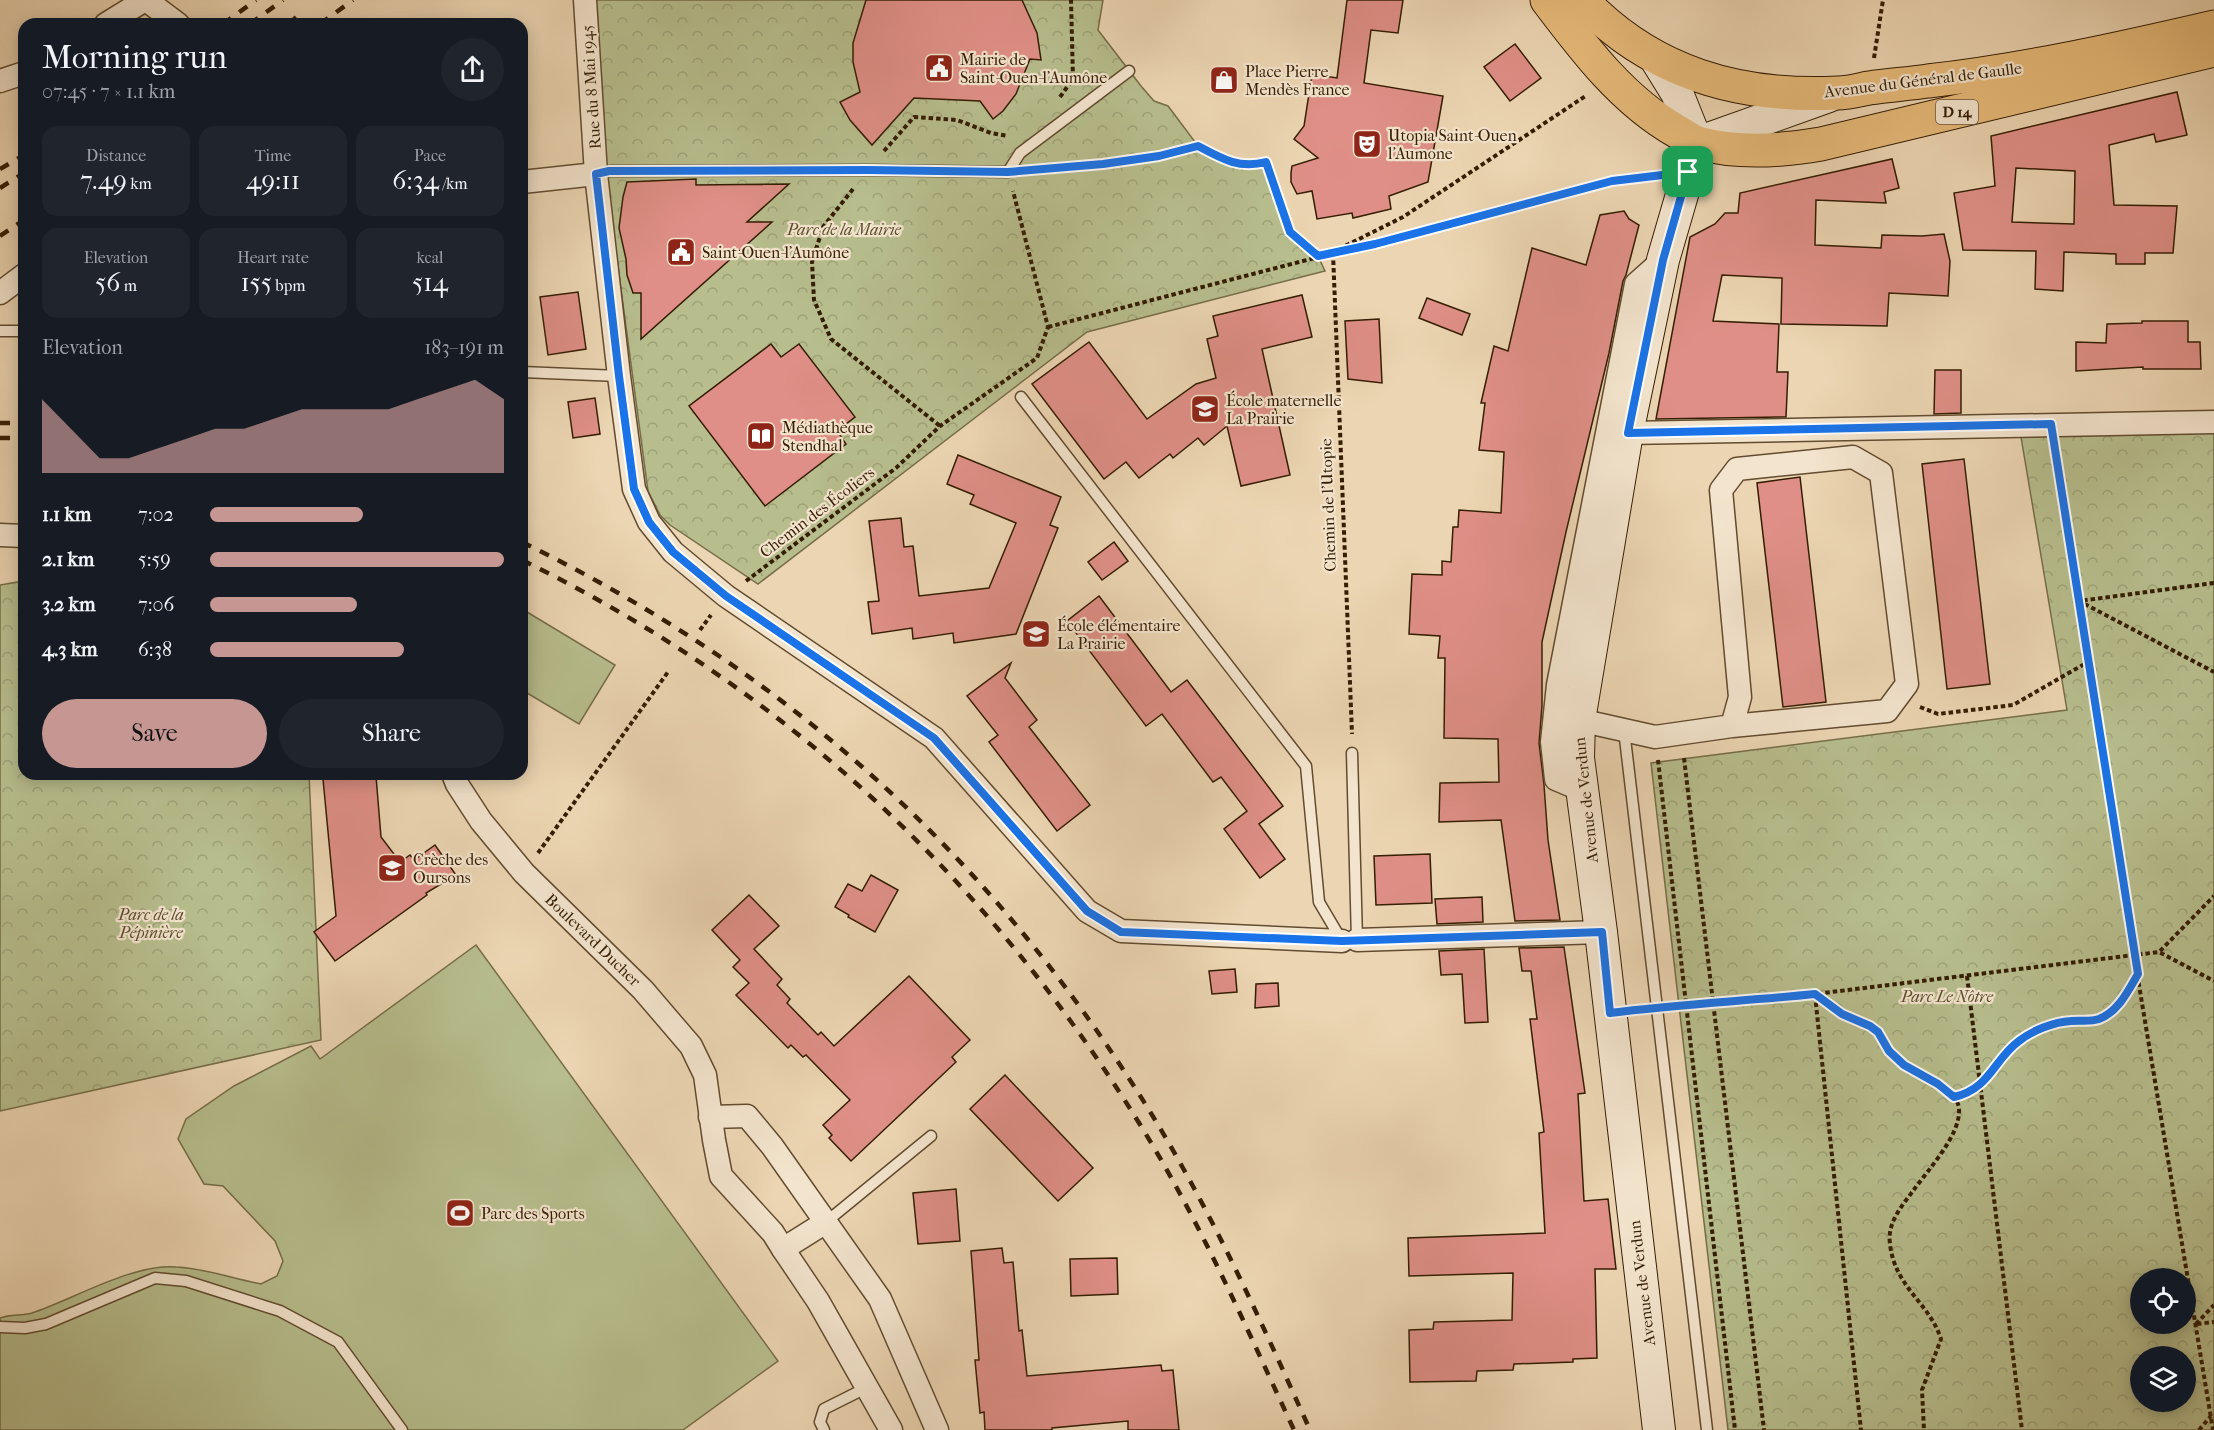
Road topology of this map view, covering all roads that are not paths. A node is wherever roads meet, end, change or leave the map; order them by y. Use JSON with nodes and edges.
{"nodes":[{"id":1,"x":145,"y":0,"type":"edge"},
{"id":2,"x":585,"y":0,"type":"edge"},
{"id":3,"x":1547,"y":0,"type":"edge"},
{"id":4,"x":1582,"y":0,"type":"edge"},
{"id":5,"x":116,"y":18,"type":"edge"},
{"id":6,"x":170,"y":18,"type":"edge"},
{"id":7,"x":2214,"y":27,"type":"edge"},
{"id":8,"x":2214,"y":51,"type":"edge"},
{"id":9,"x":1656,"y":59,"type":"junction"},
{"id":10,"x":1129,"y":71,"type":"dead end"},
{"id":11,"x":18,"y":75,"type":"edge"},
{"id":12,"x":0,"y":81,"type":"edge"},
{"id":13,"x":1855,"y":91,"type":"junction"},
{"id":14,"x":1693,"y":157,"type":"junction"},
{"id":15,"x":596,"y":174,"type":"junction"},
{"id":16,"x":528,"y":181,"type":"edge"},
{"id":17,"x":1663,"y":260,"type":"junction"},
{"id":18,"x":18,"y":280,"type":"edge"},
{"id":19,"x":0,"y":294,"type":"edge"},
{"id":20,"x":0,"y":331,"type":"edge"},
{"id":21,"x":18,"y":331,"type":"edge"},
{"id":22,"x":528,"y":372,"type":"edge"},
{"id":23,"x":619,"y":376,"type":"junction"},
{"id":24,"x":1020,"y":397,"type":"dead end"},
{"id":25,"x":2214,"y":422,"type":"edge"},
{"id":26,"x":1628,"y":433,"type":"junction"},
{"id":27,"x":0,"y":535,"type":"edge"},
{"id":28,"x":18,"y":536,"type":"edge"},
{"id":29,"x":1579,"y":720,"type":"junction"},
{"id":30,"x":1732,"y":726,"type":"junction"},
{"id":31,"x":1624,"y":730,"type":"junction"},
{"id":32,"x":1352,"y":753,"type":"road end"},
{"id":33,"x":455,"y":780,"type":"edge"},
{"id":34,"x":1582,"y":790,"type":"junction"},
{"id":35,"x":1602,"y":932,"type":"junction"},
{"id":36,"x":1350,"y":940,"type":"junction"},
{"id":37,"x":710,"y":1117,"type":"junction"},
{"id":38,"x":931,"y":1136,"type":"dead end"},
{"id":39,"x":826,"y":1222,"type":"junction"},
{"id":40,"x":783,"y":1249,"type":"junction"},
{"id":41,"x":0,"y":1327,"type":"edge"},
{"id":42,"x":866,"y":1388,"type":"junction"},
{"id":43,"x":402,"y":1430,"type":"edge"},
{"id":44,"x":824,"y":1430,"type":"edge"},
{"id":45,"x":891,"y":1430,"type":"edge"},
{"id":46,"x":937,"y":1430,"type":"edge"},
{"id":47,"x":1659,"y":1430,"type":"edge"},
{"id":48,"x":1707,"y":1430,"type":"edge"}],
"edges":[{"from":1,"to":5,"type":"street"},
{"from":1,"to":6,"type":"street"},
{"from":2,"to":15,"type":"street","name":"Rue du 8 Mai 1945"},
{"from":3,"to":14,"type":"main road","name":"Avenue du Général de Gaulle","number":"D 14"},
{"from":4,"to":9,"type":"main road","name":"Avenue du Général de Gaulle","number":"D 14"},
{"from":7,"to":13,"type":"main road","name":"Avenue du Général de Gaulle","number":"D 14"},
{"from":8,"to":14,"type":"main road","name":"Avenue du Général de Gaulle","number":"D 14"},
{"from":9,"to":13,"type":"main road","name":"Avenue du Général de Gaulle","number":"D 14"},
{"from":9,"to":14,"type":"main road"},
{"from":10,"to":15,"type":"lane"},
{"from":11,"to":12,"type":"street"},
{"from":13,"to":14,"type":"main road","number":"D 14"},
{"from":14,"to":17,"type":"main road","name":"Avenue de Verdun"},
{"from":15,"to":16,"type":"street"},
{"from":15,"to":23,"type":"street","name":"Rue du 8 Mai 1945"},
{"from":17,"to":26,"type":"main road","name":"Avenue de Verdun"},
{"from":17,"to":34,"type":"street"},
{"from":18,"to":19,"type":"street"},
{"from":20,"to":21,"type":"lane"},
{"from":22,"to":23,"type":"lane"},
{"from":23,"to":36,"type":"street","name":"Rue du 8 Mai 1945"},
{"from":24,"to":36,"type":"lane"},
{"from":25,"to":26,"type":"street"},
{"from":26,"to":29,"type":"main road","name":"Avenue de Verdun"},
{"from":27,"to":28,"type":"street"},
{"from":29,"to":31,"type":"street"},
{"from":29,"to":34,"type":"main road","name":"Avenue de Verdun"},
{"from":30,"to":30,"type":"street"},
{"from":30,"to":31,"type":"street"},
{"from":31,"to":48,"type":"lane"},
{"from":32,"to":36,"type":"lane"},
{"from":33,"to":37,"type":"street","name":"Boulevard Ducher"},
{"from":34,"to":35,"type":"main road","name":"Avenue de Verdun"},
{"from":35,"to":36,"type":"street","name":"Rue du 8 Mai 1945"},
{"from":35,"to":47,"type":"main road","name":"Avenue de Verdun"},
{"from":37,"to":39,"type":"street"},
{"from":37,"to":40,"type":"street","name":"Boulevard Ducher"},
{"from":38,"to":39,"type":"lane"},
{"from":39,"to":40,"type":"street"},
{"from":39,"to":46,"type":"street"},
{"from":40,"to":42,"type":"street","name":"Boulevard Ducher"},
{"from":41,"to":43,"type":"lane"},
{"from":42,"to":44,"type":"lane"},
{"from":42,"to":45,"type":"street","name":"Boulevard Ducher"}]}
